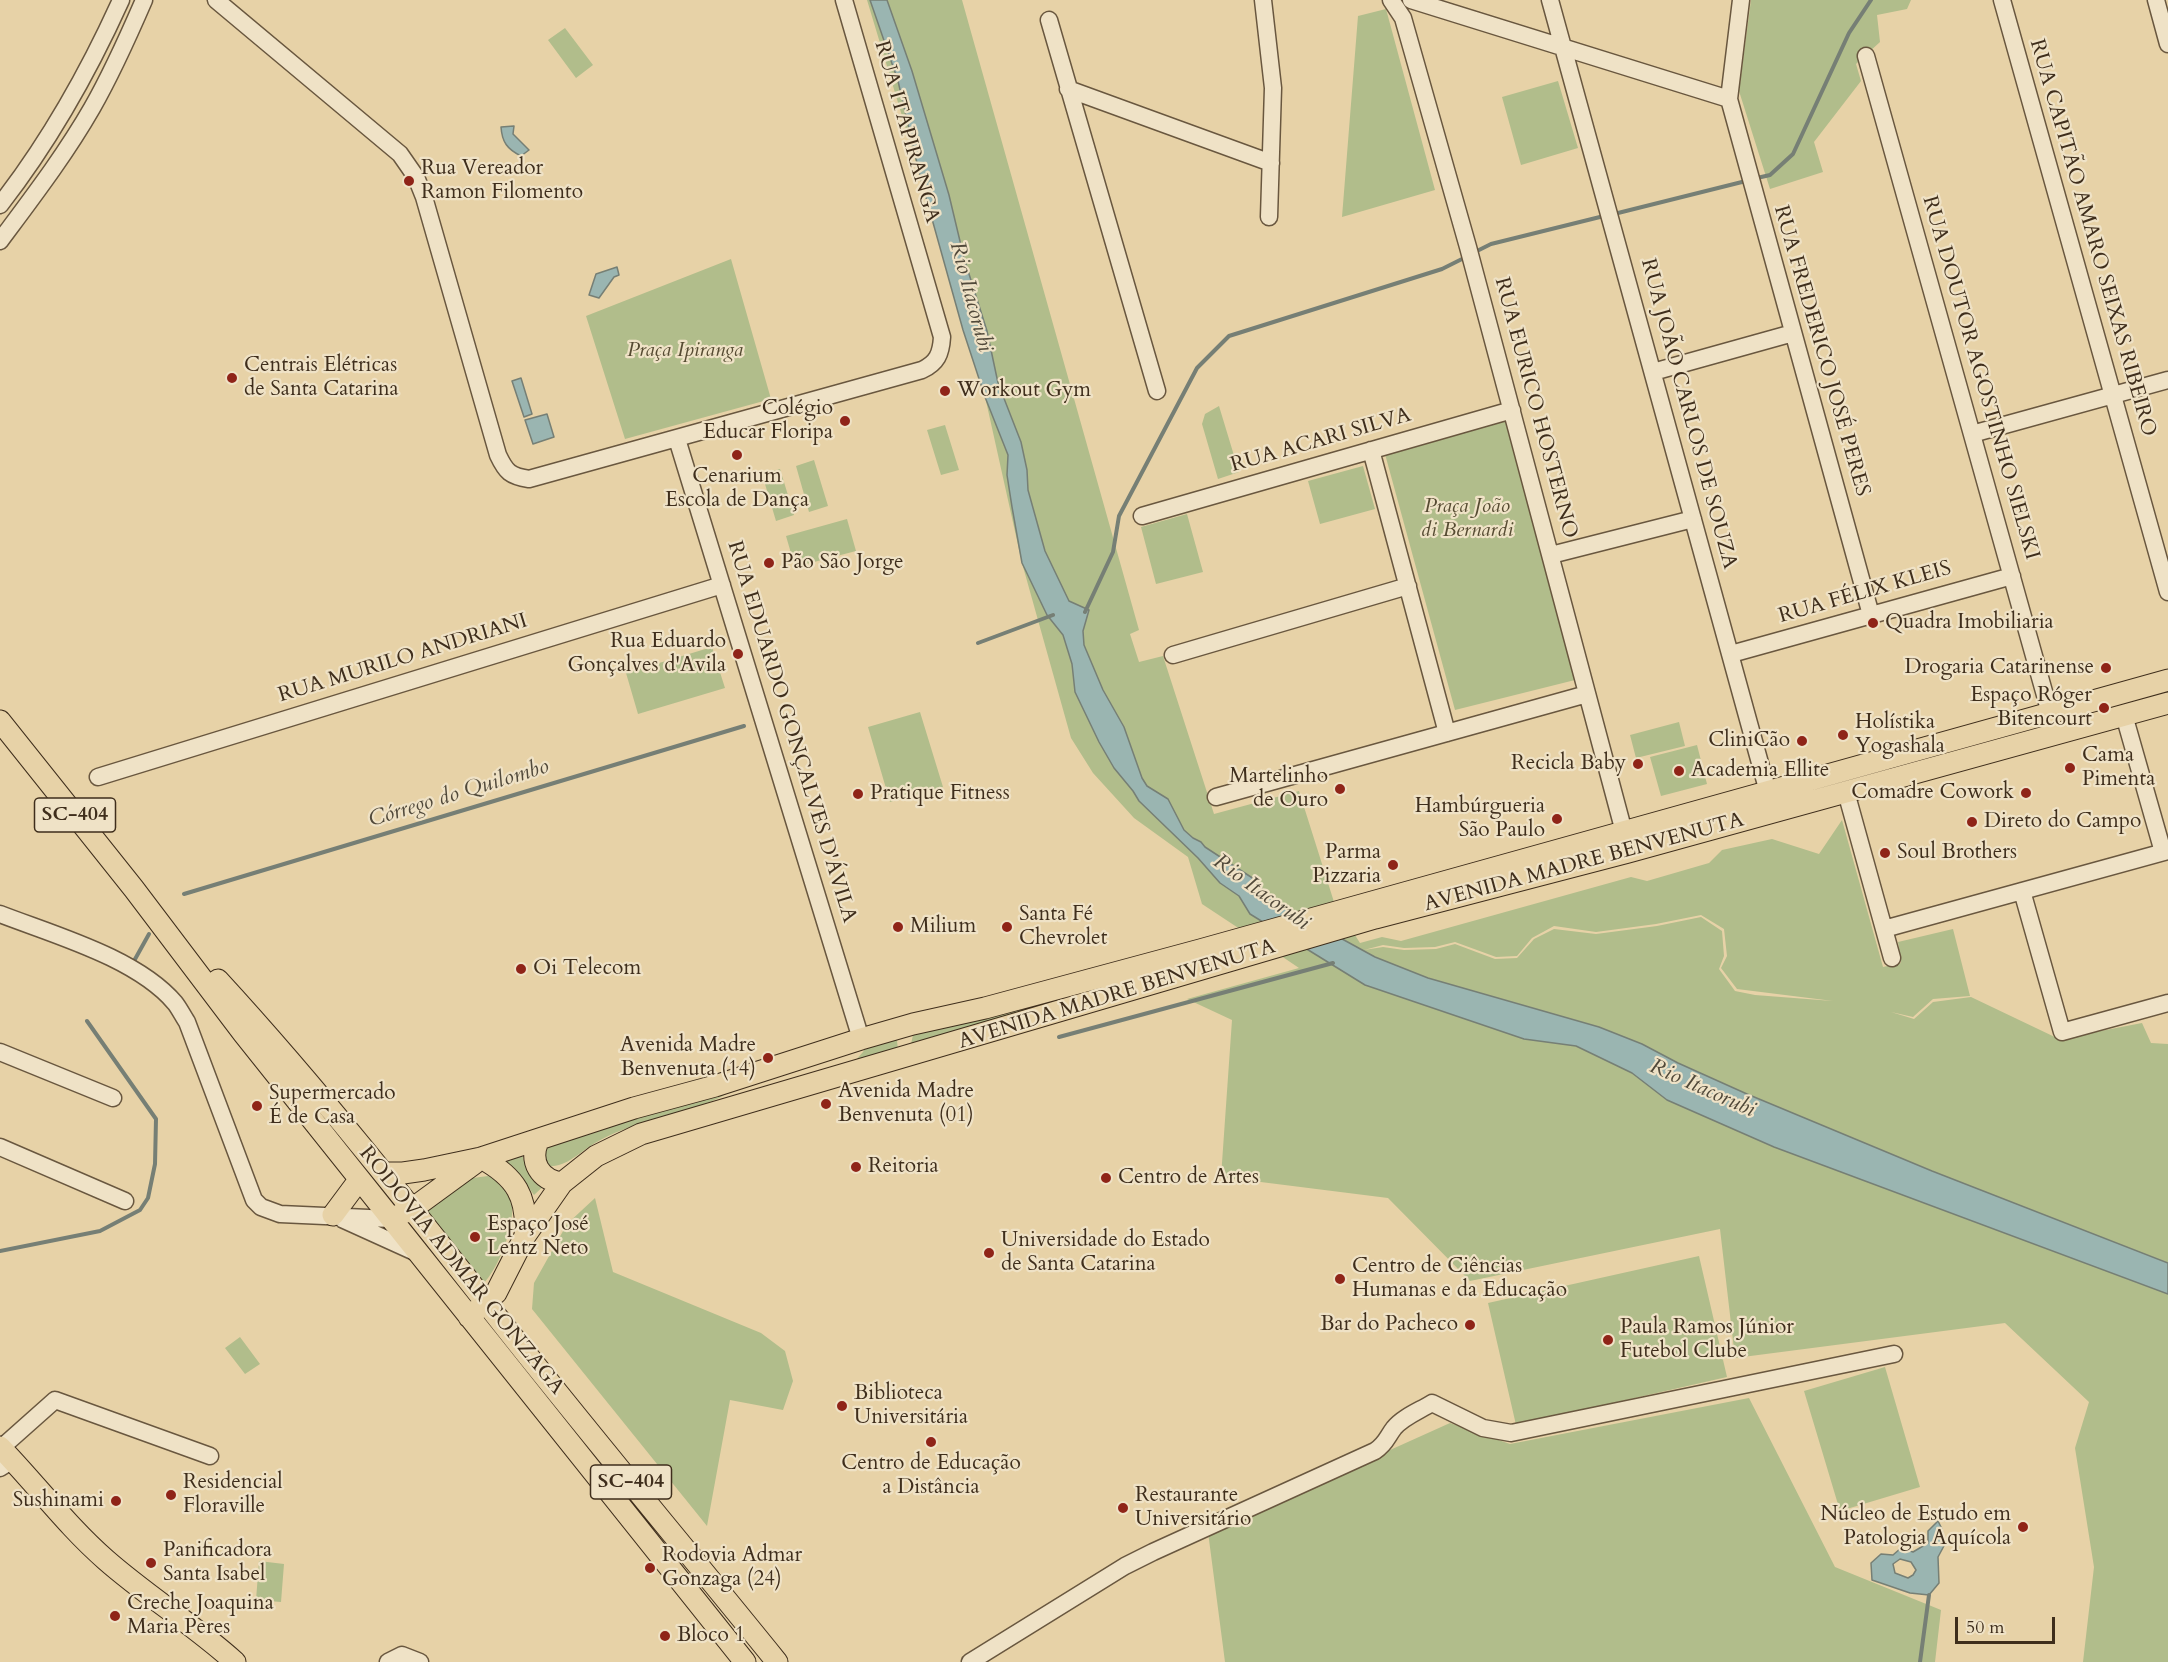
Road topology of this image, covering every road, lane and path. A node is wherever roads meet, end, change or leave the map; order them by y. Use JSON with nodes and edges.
{"nodes":[{"id":1,"x":121,"y":0,"type":"edge"},
{"id":2,"x":144,"y":0,"type":"edge"},
{"id":3,"x":216,"y":0,"type":"edge"},
{"id":4,"x":844,"y":0,"type":"edge"},
{"id":5,"x":1263,"y":0,"type":"edge"},
{"id":6,"x":1391,"y":0,"type":"edge"},
{"id":7,"x":1410,"y":0,"type":"edge"},
{"id":8,"x":1550,"y":0,"type":"edge"},
{"id":9,"x":1741,"y":0,"type":"edge"},
{"id":10,"x":2002,"y":0,"type":"edge"},
{"id":11,"x":2156,"y":0,"type":"edge"},
{"id":12,"x":1048,"y":20,"type":"dead end"},
{"id":13,"x":2168,"y":44,"type":"edge"},
{"id":14,"x":1563,"y":48,"type":"junction"},
{"id":15,"x":1866,"y":56,"type":"dead end"},
{"id":16,"x":1068,"y":89,"type":"junction"},
{"id":17,"x":1729,"y":99,"type":"junction"},
{"id":18,"x":1270,"y":163,"type":"junction"},
{"id":19,"x":0,"y":205,"type":"edge"},
{"id":20,"x":1269,"y":217,"type":"dead end"},
{"id":21,"x":0,"y":241,"type":"edge"},
{"id":22,"x":1793,"y":333,"type":"junction"},
{"id":23,"x":1653,"y":372,"type":"junction"},
{"id":24,"x":2168,"y":380,"type":"edge"},
{"id":25,"x":1157,"y":391,"type":"dead end"},
{"id":26,"x":2112,"y":395,"type":"junction"},
{"id":27,"x":1512,"y":410,"type":"junction"},
{"id":28,"x":1972,"y":434,"type":"junction"},
{"id":29,"x":677,"y":439,"type":"junction"},
{"id":30,"x":1371,"y":450,"type":"junction"},
{"id":31,"x":1142,"y":516,"type":"dead end"},
{"id":32,"x":1693,"y":519,"type":"junction"},
{"id":33,"x":1551,"y":555,"type":"junction"},
{"id":34,"x":2012,"y":576,"type":"junction"},
{"id":35,"x":722,"y":585,"type":"junction"},
{"id":36,"x":1408,"y":586,"type":"junction"},
{"id":37,"x":2168,"y":592,"type":"edge"},
{"id":38,"x":1871,"y":615,"type":"junction"},
{"id":39,"x":1731,"y":654,"type":"junction"},
{"id":40,"x":1173,"y":655,"type":"dead end"},
{"id":41,"x":2168,"y":680,"type":"edge"},
{"id":42,"x":1587,"y":694,"type":"junction"},
{"id":43,"x":2168,"y":703,"type":"edge"},
{"id":44,"x":2050,"y":713,"type":"junction"},
{"id":45,"x":2124,"y":716,"type":"junction"},
{"id":46,"x":0,"y":721,"type":"edge"},
{"id":47,"x":1448,"y":733,"type":"junction"},
{"id":48,"x":98,"y":777,"type":"dead end"},
{"id":49,"x":1846,"y":792,"type":"junction"},
{"id":50,"x":1216,"y":797,"type":"dead end"},
{"id":51,"x":1771,"y":802,"type":"junction"},
{"id":52,"x":1626,"y":842,"type":"junction"},
{"id":53,"x":2165,"y":852,"type":"edge"},
{"id":54,"x":134,"y":889,"type":"junction"},
{"id":55,"x":2022,"y":891,"type":"junction"},
{"id":56,"x":0,"y":914,"type":"edge"},
{"id":57,"x":1884,"y":929,"type":"junction"},
{"id":58,"x":1892,"y":958,"type":"dead end"},
{"id":59,"x":2168,"y":1003,"type":"edge"},
{"id":60,"x":913,"y":1024,"type":"junction"},
{"id":61,"x":861,"y":1039,"type":"junction"},
{"id":62,"x":0,"y":1052,"type":"edge"},
{"id":63,"x":909,"y":1056,"type":"junction"},
{"id":64,"x":831,"y":1079,"type":"junction"},
{"id":65,"x":113,"y":1098,"type":"dead end"},
{"id":66,"x":538,"y":1141,"type":"junction"},
{"id":67,"x":0,"y":1147,"type":"edge"},
{"id":68,"x":481,"y":1158,"type":"junction"},
{"id":69,"x":383,"y":1173,"type":"junction"},
{"id":70,"x":359,"y":1180,"type":"junction"},
{"id":71,"x":562,"y":1183,"type":"junction"},
{"id":72,"x":124,"y":1201,"type":"dead end"},
{"id":73,"x":412,"y":1209,"type":"junction"},
{"id":74,"x":333,"y":1215,"type":"junction"},
{"id":75,"x":391,"y":1219,"type":"junction"},
{"id":76,"x":525,"y":1236,"type":"junction"},
{"id":77,"x":418,"y":1253,"type":"junction"},
{"id":78,"x":486,"y":1302,"type":"junction"},
{"id":79,"x":469,"y":1317,"type":"junction"},
{"id":80,"x":1894,"y":1354,"type":"dead end"},
{"id":81,"x":3,"y":1456,"type":"edge"},
{"id":82,"x":210,"y":1456,"type":"dead end"},
{"id":83,"x":235,"y":1662,"type":"edge"},
{"id":84,"x":388,"y":1662,"type":"edge"},
{"id":85,"x":420,"y":1662,"type":"edge"},
{"id":86,"x":745,"y":1662,"type":"edge"},
{"id":87,"x":777,"y":1662,"type":"edge"},
{"id":88,"x":970,"y":1662,"type":"edge"}],
"edges":[{"from":1,"to":19,"type":"street"},
{"from":2,"to":21,"type":"street"},
{"from":3,"to":29,"type":"street","name":"RUA ITAPIRANGA"},
{"from":4,"to":29,"type":"street","name":"RUA ITAPIRANGA"},
{"from":5,"to":18,"type":"street"},
{"from":6,"to":27,"type":"street","name":"RUA EURICO HOSTERNO"},
{"from":7,"to":14,"type":"street"},
{"from":8,"to":14,"type":"street","name":"RUA JOÃO CARLOS DE SOUZA"},
{"from":9,"to":17,"type":"street"},
{"from":10,"to":26,"type":"street","name":"RUA CAPITÃO AMARO SEIXAS RIBEIRO"},
{"from":11,"to":13,"type":"street"},
{"from":12,"to":16,"type":"street"},
{"from":14,"to":17,"type":"street"},
{"from":14,"to":23,"type":"street","name":"RUA JOÃO CARLOS DE SOUZA"},
{"from":15,"to":28,"type":"street","name":"RUA DOUTOR AGOSTINHO SIELSKI"},
{"from":16,"to":18,"type":"street"},
{"from":16,"to":25,"type":"street"},
{"from":17,"to":22,"type":"street","name":"RUA FREDERICO JOSÉ PERES"},
{"from":18,"to":20,"type":"street"},
{"from":22,"to":23,"type":"street"},
{"from":22,"to":38,"type":"street","name":"RUA FREDERICO JOSÉ PERES"},
{"from":23,"to":32,"type":"street","name":"RUA JOÃO CARLOS DE SOUZA"},
{"from":24,"to":26,"type":"street"},
{"from":26,"to":28,"type":"street"},
{"from":26,"to":37,"type":"street","name":"RUA CAPITÃO AMARO SEIXAS RIBEIRO"},
{"from":27,"to":30,"type":"street","name":"RUA ACARI SILVA"},
{"from":27,"to":33,"type":"street","name":"RUA EURICO HOSTERNO"},
{"from":28,"to":34,"type":"street","name":"RUA DOUTOR AGOSTINHO SIELSKI"},
{"from":29,"to":35,"type":"street","name":"RUA EDUARDO GONÇALVES D'ÁVILA"},
{"from":30,"to":31,"type":"street","name":"RUA ACARI SILVA"},
{"from":30,"to":36,"type":"street"},
{"from":32,"to":33,"type":"street"},
{"from":32,"to":39,"type":"street","name":"RUA JOÃO CARLOS DE SOUZA"},
{"from":33,"to":42,"type":"street","name":"RUA EURICO HOSTERNO"},
{"from":34,"to":38,"type":"street","name":"RUA FÉLIX KLEIS"},
{"from":34,"to":44,"type":"street","name":"RUA DOUTOR AGOSTINHO SIELSKI"},
{"from":35,"to":48,"type":"street","name":"RUA MURILO ANDRIANI"},
{"from":35,"to":61,"type":"street","name":"RUA EDUARDO GONÇALVES D'ÁVILA"},
{"from":36,"to":40,"type":"street"},
{"from":36,"to":47,"type":"street"},
{"from":38,"to":39,"type":"street","name":"RUA FÉLIX KLEIS"},
{"from":39,"to":51,"type":"street","name":"RUA JOÃO CARLOS DE SOUZA"},
{"from":41,"to":44,"type":"main road","name":"AVENIDA MADRE BENVENUTA"},
{"from":42,"to":47,"type":"street"},
{"from":42,"to":52,"type":"street","name":"RUA EURICO HOSTERNO"},
{"from":43,"to":45,"type":"main road","name":"AVENIDA MADRE BENVENUTA"},
{"from":44,"to":51,"type":"main road","name":"AVENIDA MADRE BENVENUTA"},
{"from":45,"to":49,"type":"main road","name":"AVENIDA MADRE BENVENUTA"},
{"from":45,"to":53,"type":"street"},
{"from":46,"to":54,"type":"main road","name":"RODOVIA ADMAR GONZAGA","number":"SC-404"},
{"from":47,"to":50,"type":"street"},
{"from":49,"to":51,"type":"main road","name":"AVENIDA MADRE BENVENUTA"},
{"from":49,"to":57,"type":"street"},
{"from":51,"to":52,"type":"main road","name":"AVENIDA MADRE BENVENUTA"},
{"from":52,"to":60,"type":"main road","name":"AVENIDA MADRE BENVENUTA"},
{"from":52,"to":63,"type":"main road","name":"AVENIDA MADRE BENVENUTA"},
{"from":53,"to":55,"type":"street"},
{"from":54,"to":69,"type":"main road","name":"RODOVIA ADMAR GONZAGA","number":"SC-404"},
{"from":54,"to":70,"type":"main road","name":"RODOVIA ADMAR GONZAGA","number":"SC-404"},
{"from":55,"to":57,"type":"street"},
{"from":55,"to":59,"type":"street"},
{"from":56,"to":74,"type":"street"},
{"from":57,"to":58,"type":"street"},
{"from":60,"to":61,"type":"main road","name":"AVENIDA MADRE BENVENUTA"},
{"from":60,"to":63,"type":"main road"},
{"from":61,"to":64,"type":"main road"},
{"from":61,"to":66,"type":"main road","name":"AVENIDA MADRE BENVENUTA"},
{"from":62,"to":65,"type":"street"},
{"from":63,"to":64,"type":"main road","name":"AVENIDA MADRE BENVENUTA"},
{"from":64,"to":71,"type":"main road","name":"AVENIDA MADRE BENVENUTA"},
{"from":66,"to":68,"type":"main road","name":"AVENIDA MADRE BENVENUTA"},
{"from":66,"to":71,"type":"main road"},
{"from":67,"to":72,"type":"street"},
{"from":68,"to":69,"type":"main road","name":"AVENIDA MADRE BENVENUTA"},
{"from":68,"to":73,"type":"main road","name":"AVENIDA MADRE BENVENUTA"},
{"from":68,"to":76,"type":"main road"},
{"from":69,"to":73,"type":"main road","name":"RODOVIA ADMAR GONZAGA","number":"SC-404"},
{"from":70,"to":74,"type":"main road"},
{"from":70,"to":75,"type":"main road","name":"RODOVIA ADMAR GONZAGA","number":"SC-404"},
{"from":71,"to":76,"type":"main road","name":"AVENIDA MADRE BENVENUTA"},
{"from":73,"to":75,"type":"main road","name":"AVENIDA MADRE BENVENUTA"},
{"from":73,"to":78,"type":"main road","name":"RODOVIA ADMAR GONZAGA","number":"SC-404"},
{"from":74,"to":75,"type":"street"},
{"from":74,"to":77,"type":"street"},
{"from":75,"to":77,"type":"main road","name":"RODOVIA ADMAR GONZAGA","number":"SC-404"},
{"from":76,"to":78,"type":"main road","name":"AVENIDA MADRE BENVENUTA"},
{"from":77,"to":79,"type":"main road","name":"RODOVIA ADMAR GONZAGA","number":"SC-404"},
{"from":78,"to":79,"type":"main road","name":"AVENIDA MADRE BENVENUTA"},
{"from":78,"to":87,"type":"main road","name":"RODOVIA ADMAR GONZAGA","number":"SC-404"},
{"from":79,"to":86,"type":"main road","name":"RODOVIA ADMAR GONZAGA","number":"SC-404"},
{"from":80,"to":88,"type":"street"},
{"from":81,"to":82,"type":"street"},
{"from":81,"to":83,"type":"main road"},
{"from":84,"to":85,"type":"street"}]}
